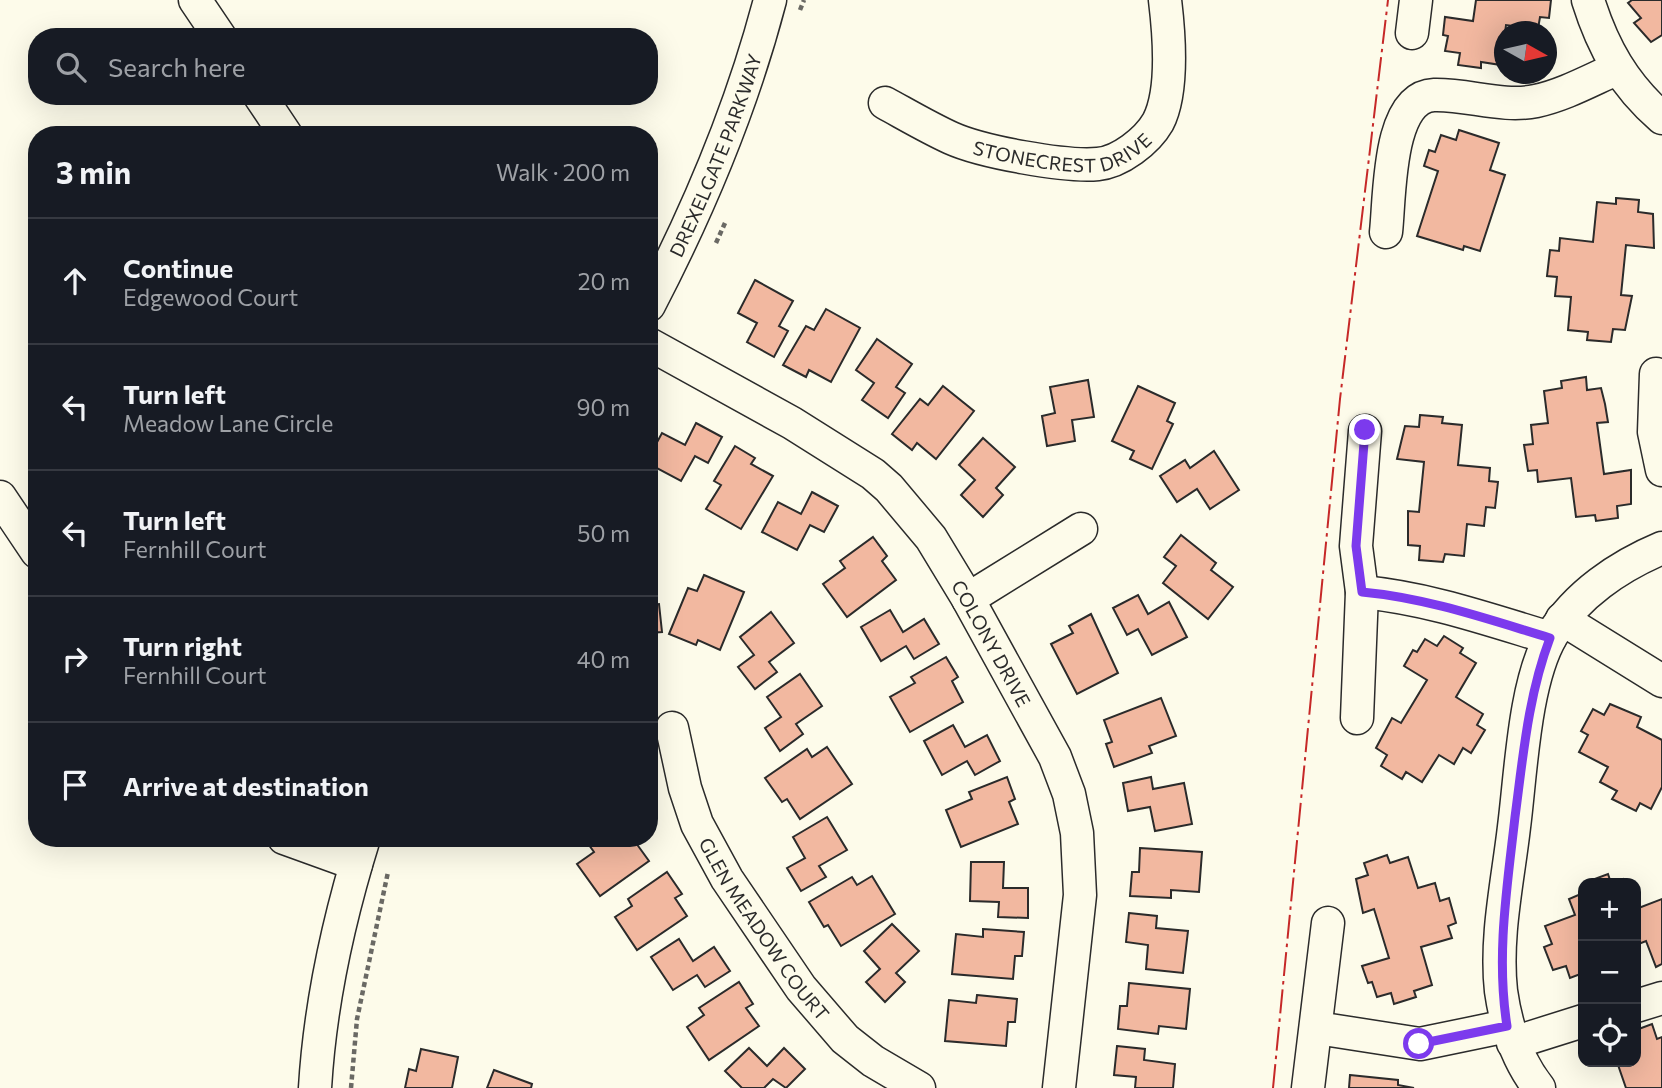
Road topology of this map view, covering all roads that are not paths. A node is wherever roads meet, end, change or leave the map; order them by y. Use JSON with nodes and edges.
{"nodes":[{"id":1,"x":195,"y":0,"type":"edge"},
{"id":2,"x":770,"y":0,"type":"edge"},
{"id":3,"x":1166,"y":0,"type":"edge"},
{"id":4,"x":1416,"y":0,"type":"edge"},
{"id":5,"x":1588,"y":0,"type":"edge"},
{"id":6,"x":214,"y":28,"type":"edge"},
{"id":7,"x":1412,"y":33,"type":"dead end"},
{"id":8,"x":1616,"y":69,"type":"junction"},
{"id":9,"x":885,"y":103,"type":"dead end"},
{"id":10,"x":266,"y":105,"type":"edge"},
{"id":11,"x":1659,"y":111,"type":"edge"},
{"id":12,"x":280,"y":126,"type":"edge"},
{"id":13,"x":1386,"y":232,"type":"dead end"},
{"id":14,"x":658,"y":286,"type":"edge"},
{"id":15,"x":658,"y":349,"type":"edge"},
{"id":16,"x":1656,"y":374,"type":"dead end"},
{"id":17,"x":1365,"y":430,"type":"dead end"},
{"id":18,"x":1662,"y":471,"type":"edge"},
{"id":19,"x":0,"y":497,"type":"edge"},
{"id":20,"x":1081,"y":529,"type":"dead end"},
{"id":21,"x":28,"y":539,"type":"edge"},
{"id":22,"x":1662,"y":548,"type":"edge"},
{"id":23,"x":1362,"y":592,"type":"junction"},
{"id":24,"x":968,"y":599,"type":"junction"},
{"id":25,"x":1556,"y":628,"type":"junction"},
{"id":26,"x":1662,"y":681,"type":"edge"},
{"id":27,"x":1357,"y":718,"type":"dead end"},
{"id":28,"x":672,"y":728,"type":"dead end"},
{"id":29,"x":337,"y":847,"type":"edge"},
{"id":30,"x":360,"y":851,"type":"edge"},
{"id":31,"x":1328,"y":923,"type":"dead end"},
{"id":32,"x":1662,"y":998,"type":"edge"},
{"id":33,"x":1641,"y":1004,"type":"edge"},
{"id":34,"x":1578,"y":1022,"type":"edge"},
{"id":35,"x":1317,"y":1028,"type":"junction"},
{"id":36,"x":1510,"y":1034,"type":"junction"},
{"id":37,"x":315,"y":1088,"type":"edge"},
{"id":38,"x":919,"y":1088,"type":"edge"},
{"id":39,"x":1059,"y":1088,"type":"edge"},
{"id":40,"x":1308,"y":1088,"type":"edge"},
{"id":41,"x":1539,"y":1088,"type":"edge"}],
"edges":[{"from":1,"to":6,"type":"street"},
{"from":2,"to":14,"type":"street","name":"DREXELGATE PARKWAY"},
{"from":3,"to":9,"type":"street","name":"STONECREST DRIVE"},
{"from":4,"to":7,"type":"street"},
{"from":5,"to":8,"type":"street"},
{"from":8,"to":11,"type":"street"},
{"from":8,"to":13,"type":"street"},
{"from":10,"to":12,"type":"street"},
{"from":15,"to":24,"type":"street","name":"COLONY DRIVE"},
{"from":16,"to":18,"type":"street"},
{"from":17,"to":23,"type":"street"},
{"from":19,"to":21,"type":"street"},
{"from":20,"to":24,"type":"street"},
{"from":22,"to":25,"type":"street"},
{"from":23,"to":25,"type":"street"},
{"from":23,"to":27,"type":"street"},
{"from":24,"to":39,"type":"street","name":"COLONY DRIVE"},
{"from":25,"to":26,"type":"street"},
{"from":25,"to":36,"type":"street"},
{"from":28,"to":38,"type":"street","name":"GLEN MEADOW COURT"},
{"from":29,"to":30,"type":"street"},
{"from":30,"to":37,"type":"street"},
{"from":31,"to":35,"type":"street"},
{"from":32,"to":33,"type":"street"},
{"from":34,"to":36,"type":"street"},
{"from":35,"to":36,"type":"street"},
{"from":35,"to":40,"type":"street"},
{"from":36,"to":41,"type":"street"}]}
